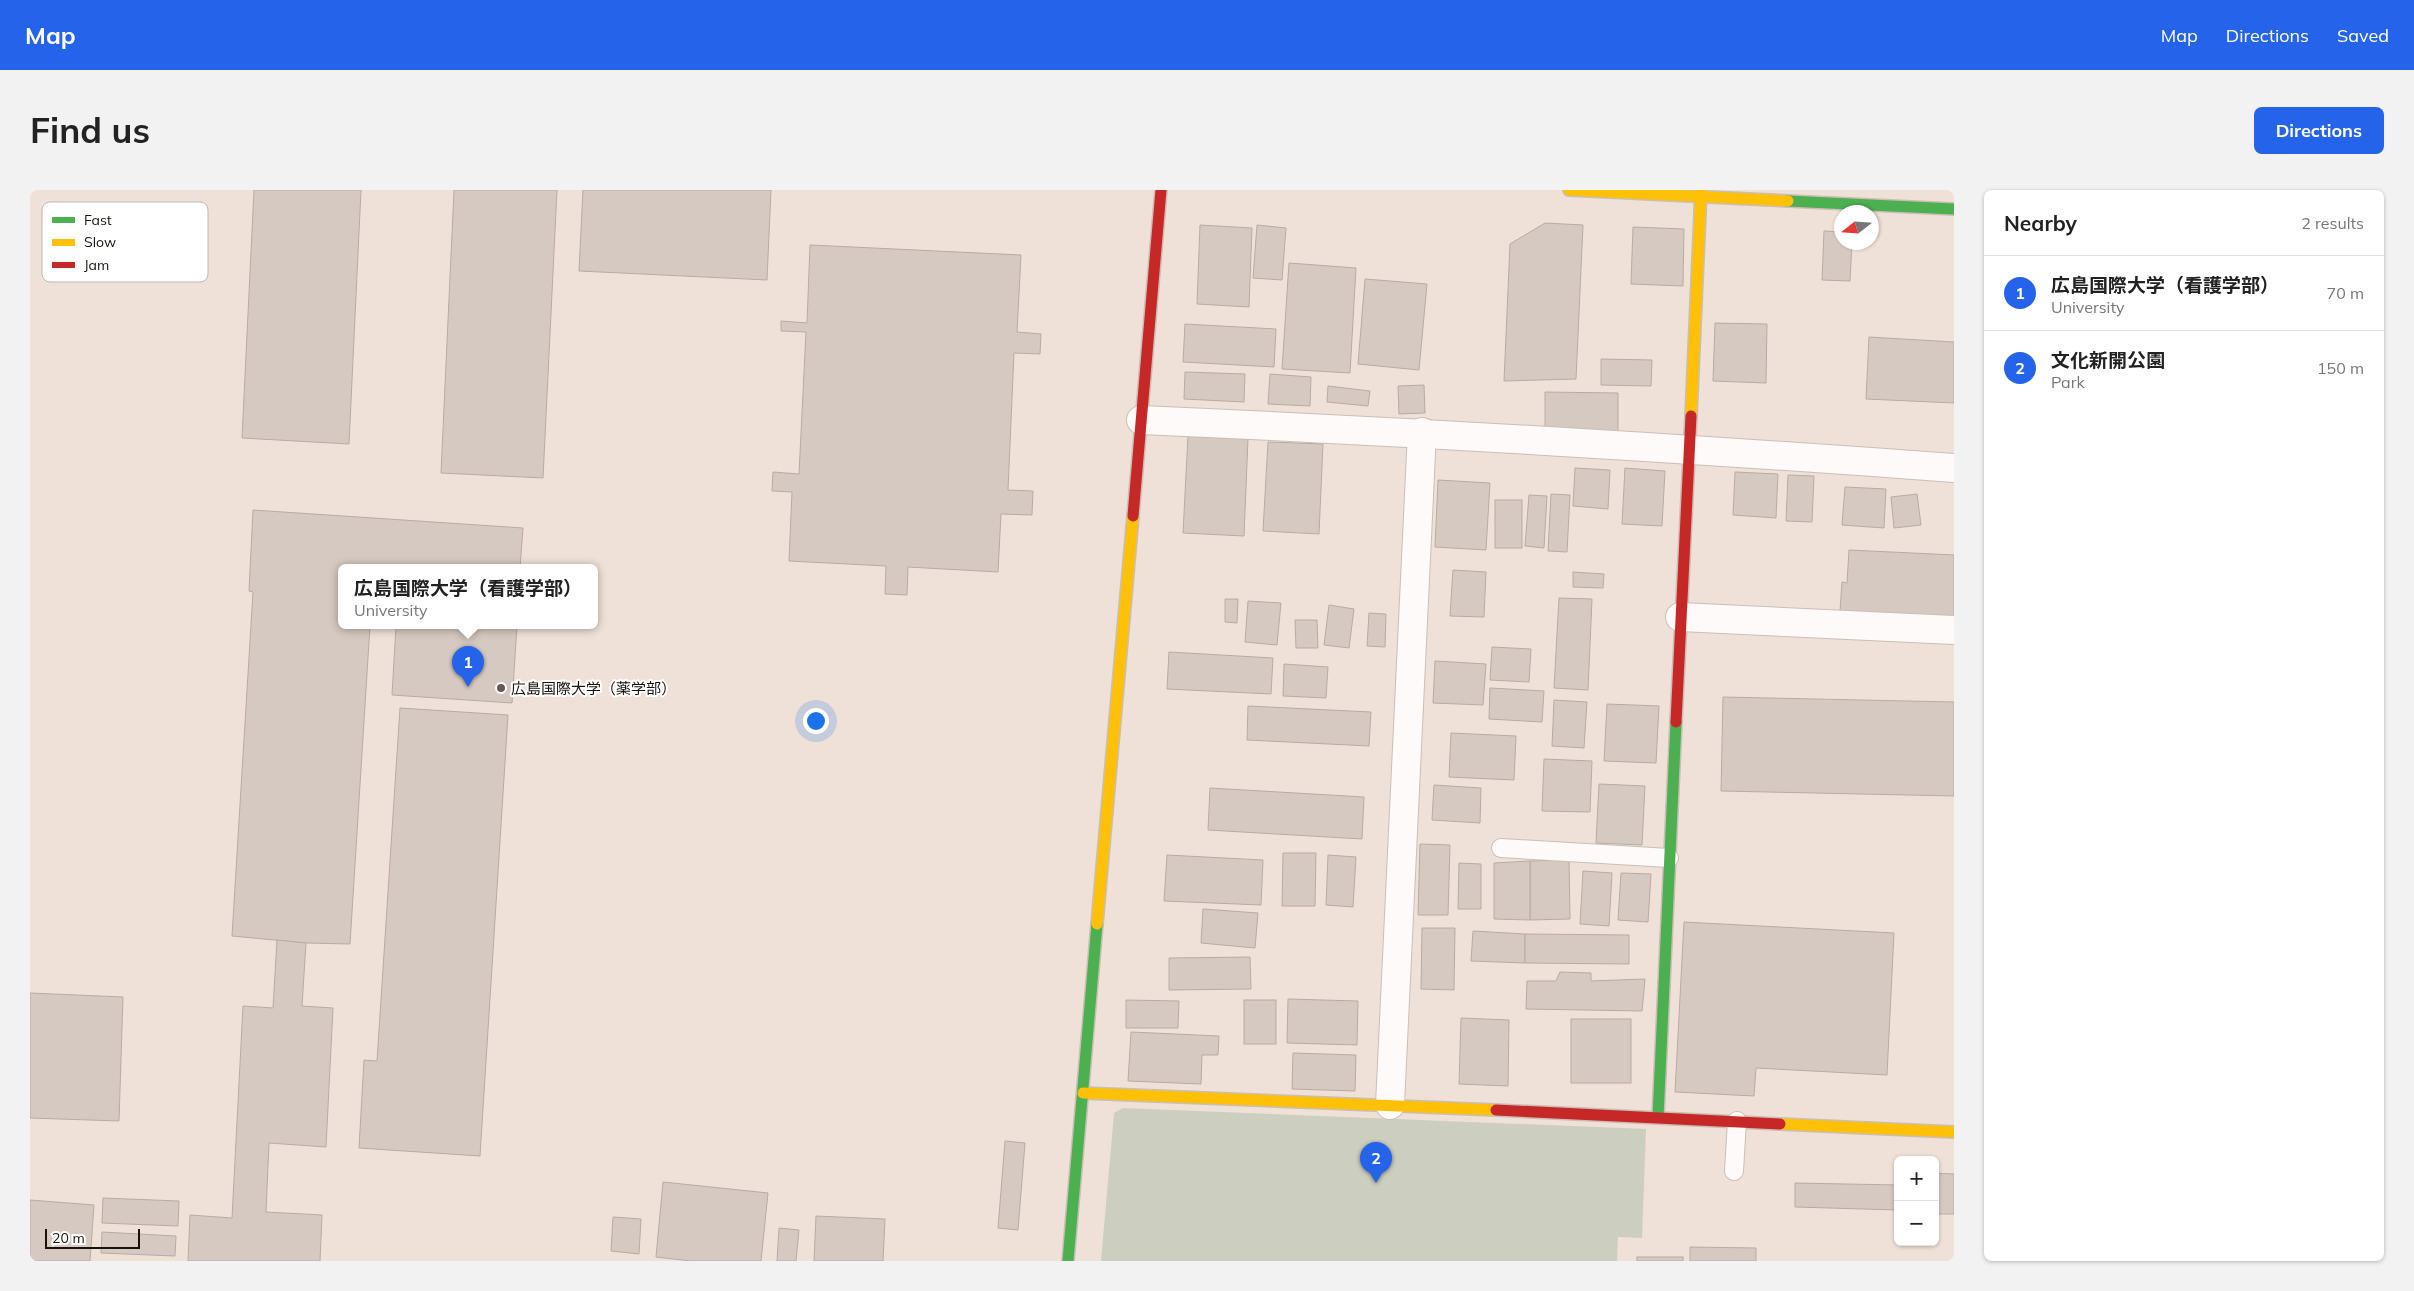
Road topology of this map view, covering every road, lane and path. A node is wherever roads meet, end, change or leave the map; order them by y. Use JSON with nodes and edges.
{"nodes":[{"id":1,"x":1161,"y":190,"type":"edge"},
{"id":2,"x":1568,"y":190,"type":"edge"},
{"id":3,"x":1701,"y":194,"type":"edge"},
{"id":4,"x":1954,"y":209,"type":"edge"},
{"id":5,"x":1141,"y":420,"type":"junction"},
{"id":6,"x":1422,"y":432,"type":"junction"},
{"id":7,"x":1687,"y":448,"type":"junction"},
{"id":8,"x":1954,"y":468,"type":"edge"},
{"id":9,"x":1680,"y":617,"type":"junction"},
{"id":10,"x":1954,"y":630,"type":"edge"},
{"id":11,"x":1501,"y":848,"type":"dead end"},
{"id":12,"x":1669,"y":858,"type":"junction"},
{"id":13,"x":1083,"y":1093,"type":"junction"},
{"id":14,"x":1390,"y":1105,"type":"junction"},
{"id":15,"x":1658,"y":1117,"type":"junction"},
{"id":16,"x":1737,"y":1121,"type":"junction"},
{"id":17,"x":1954,"y":1132,"type":"edge"},
{"id":18,"x":1734,"y":1171,"type":"dead end"},
{"id":19,"x":1068,"y":1261,"type":"edge"}],
"edges":[{"from":1,"to":5,"type":"street"},
{"from":2,"to":3,"type":"street"},
{"from":3,"to":4,"type":"street"},
{"from":3,"to":7,"type":"street"},
{"from":5,"to":6,"type":"street"},
{"from":5,"to":13,"type":"street"},
{"from":6,"to":7,"type":"street"},
{"from":6,"to":14,"type":"street"},
{"from":7,"to":8,"type":"street"},
{"from":7,"to":9,"type":"street"},
{"from":9,"to":10,"type":"street"},
{"from":9,"to":12,"type":"street"},
{"from":11,"to":12,"type":"lane"},
{"from":12,"to":15,"type":"street"},
{"from":13,"to":14,"type":"street"},
{"from":13,"to":19,"type":"street"},
{"from":14,"to":15,"type":"street"},
{"from":15,"to":16,"type":"street"},
{"from":16,"to":17,"type":"street"},
{"from":16,"to":18,"type":"lane"}]}
